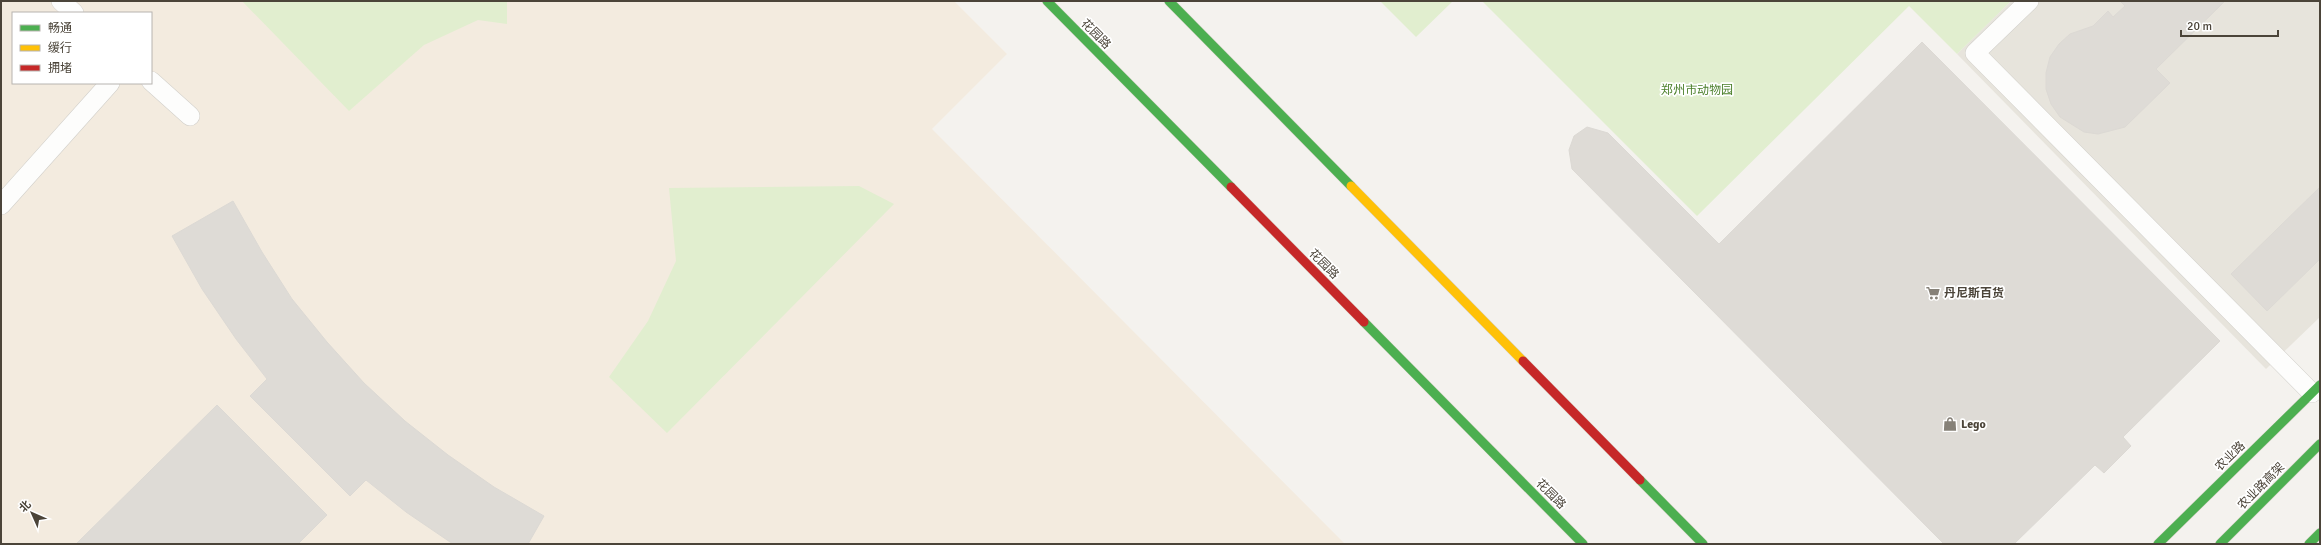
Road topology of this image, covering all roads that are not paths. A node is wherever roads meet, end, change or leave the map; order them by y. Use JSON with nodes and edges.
{"nodes":[{"id":1,"x":61,"y":1,"type":"edge"},
{"id":2,"x":1047,"y":1,"type":"edge"},
{"id":3,"x":1169,"y":1,"type":"edge"},
{"id":4,"x":2029,"y":1,"type":"edge"},
{"id":5,"x":73,"y":12,"type":"edge"},
{"id":6,"x":152,"y":82,"type":"edge"},
{"id":7,"x":109,"y":84,"type":"edge"},
{"id":8,"x":190,"y":116,"type":"dead end"},
{"id":9,"x":1,"y":205,"type":"edge"},
{"id":10,"x":2316,"y":389,"type":"edge"},
{"id":11,"x":2320,"y":444,"type":"edge"},
{"id":12,"x":2320,"y":533,"type":"edge"},
{"id":13,"x":1583,"y":544,"type":"edge"},
{"id":14,"x":1703,"y":544,"type":"edge"},
{"id":15,"x":2158,"y":544,"type":"edge"},
{"id":16,"x":2220,"y":544,"type":"edge"},
{"id":17,"x":2309,"y":544,"type":"edge"}],
"edges":[{"from":1,"to":5,"type":"lane"},
{"from":2,"to":13,"type":"main road","name":"花园路"},
{"from":3,"to":14,"type":"main road"},
{"from":4,"to":10,"type":"lane"},
{"from":6,"to":8,"type":"lane"},
{"from":7,"to":9,"type":"lane"},
{"from":10,"to":15,"type":"main road","name":"农业路"},
{"from":11,"to":16,"type":"main road","name":"农业路高架"},
{"from":12,"to":17,"type":"main road"}]}
